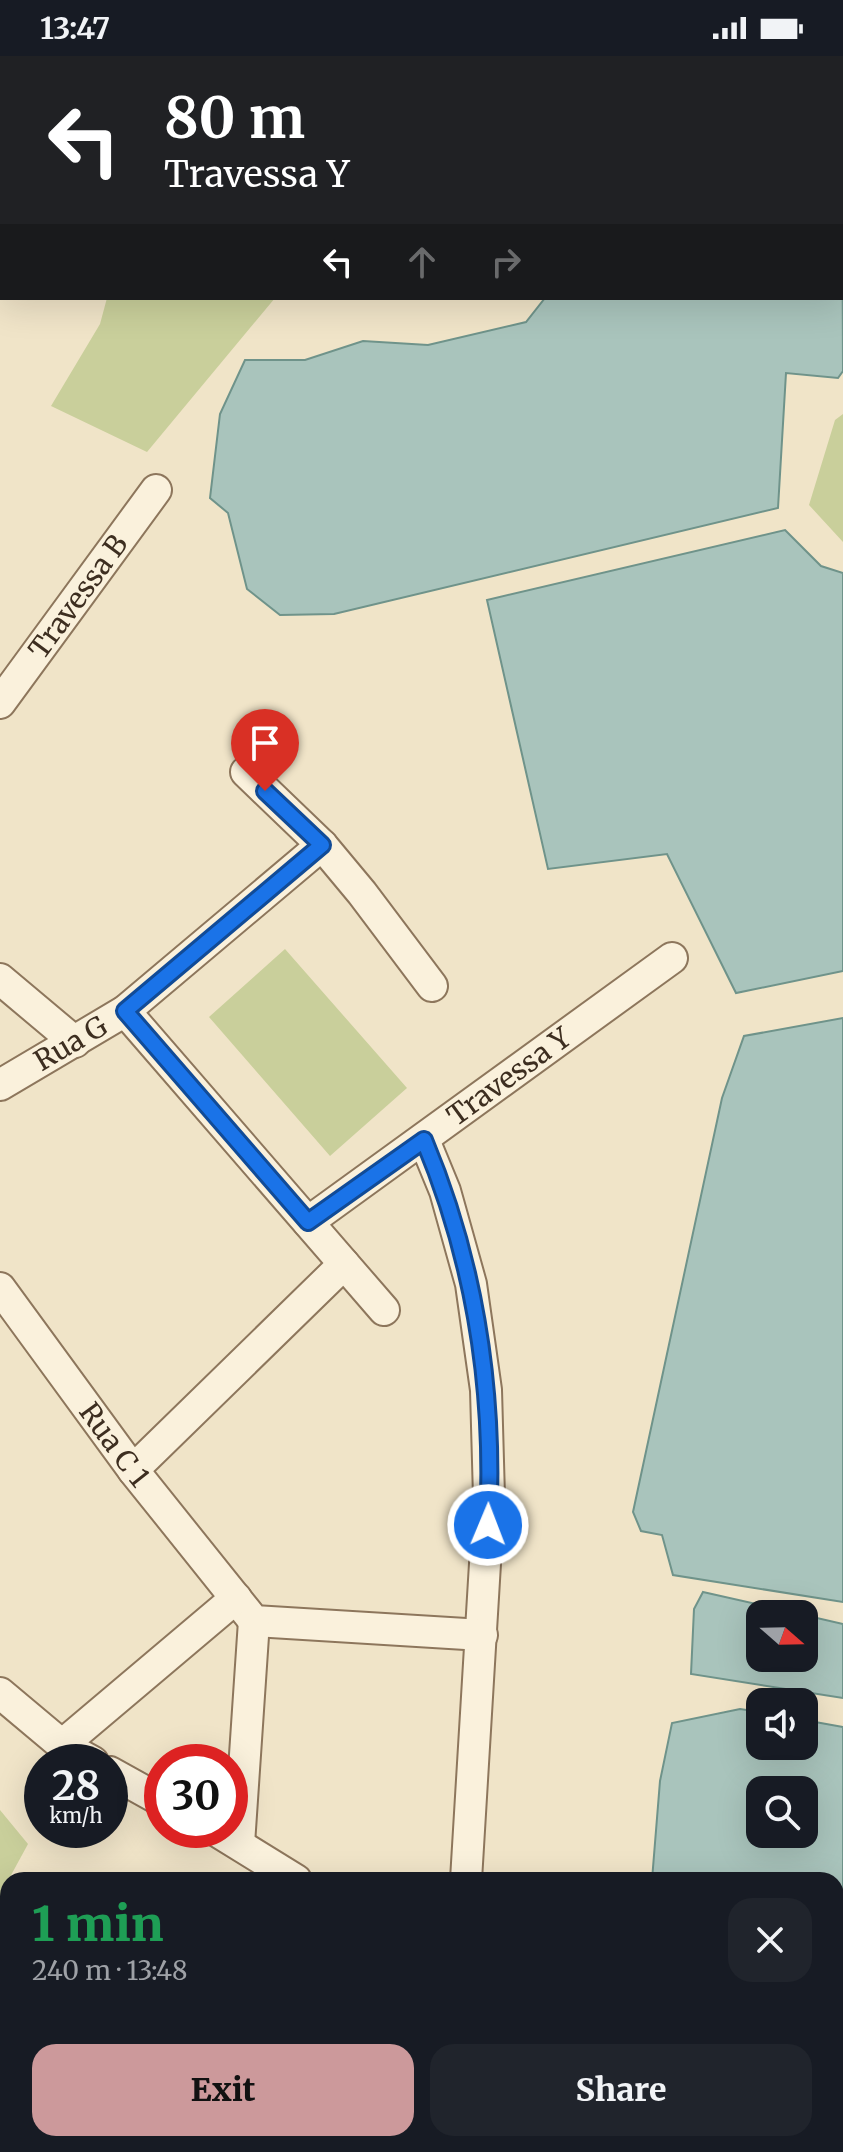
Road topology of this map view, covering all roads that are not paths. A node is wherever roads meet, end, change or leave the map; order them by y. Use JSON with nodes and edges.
{"nodes":[{"id":1,"x":156,"y":490,"type":"dead end"},
{"id":2,"x":0,"y":703,"type":"edge"},
{"id":3,"x":246,"y":772,"type":"dead end"},
{"id":4,"x":322,"y":845,"type":"junction"},
{"id":5,"x":672,"y":958,"type":"dead end"},
{"id":6,"x":0,"y":979,"type":"edge"},
{"id":7,"x":432,"y":986,"type":"dead end"},
{"id":8,"x":125,"y":1011,"type":"junction"},
{"id":9,"x":75,"y":1042,"type":"junction"},
{"id":10,"x":0,"y":1085,"type":"edge"},
{"id":11,"x":424,"y":1140,"type":"junction"},
{"id":12,"x":308,"y":1222,"type":"junction"},
{"id":13,"x":344,"y":1264,"type":"junction"},
{"id":14,"x":0,"y":1288,"type":"edge"},
{"id":15,"x":384,"y":1310,"type":"dead end"},
{"id":16,"x":133,"y":1470,"type":"junction"},
{"id":17,"x":245,"y":1610,"type":"junction"},
{"id":18,"x":482,"y":1635,"type":"junction"},
{"id":19,"x":0,"y":1693,"type":"edge"},
{"id":20,"x":61,"y":1744,"type":"edge"},
{"id":21,"x":63,"y":1744,"type":"edge"},
{"id":22,"x":234,"y":1744,"type":"edge"},
{"id":23,"x":245,"y":1848,"type":"edge"},
{"id":24,"x":283,"y":1872,"type":"edge"},
{"id":25,"x":467,"y":1872,"type":"edge"}],
"edges":[{"from":1,"to":2,"type":"street","name":"Travessa B"},
{"from":3,"to":4,"type":"street"},
{"from":4,"to":7,"type":"street"},
{"from":4,"to":8,"type":"street","name":"Rua G"},
{"from":5,"to":11,"type":"street","name":"Travessa Y"},
{"from":6,"to":9,"type":"street"},
{"from":8,"to":9,"type":"street","name":"Rua G"},
{"from":8,"to":12,"type":"street"},
{"from":9,"to":10,"type":"street","name":"Rua G"},
{"from":11,"to":12,"type":"street","name":"Travessa Y"},
{"from":11,"to":18,"type":"street"},
{"from":12,"to":13,"type":"street"},
{"from":13,"to":15,"type":"street"},
{"from":13,"to":16,"type":"street"},
{"from":14,"to":16,"type":"street","name":"Rua C 1"},
{"from":16,"to":17,"type":"street","name":"Rua C 1"},
{"from":17,"to":18,"type":"street"},
{"from":17,"to":21,"type":"street"},
{"from":17,"to":22,"type":"street"},
{"from":18,"to":25,"type":"street"},
{"from":19,"to":20,"type":"street"},
{"from":23,"to":24,"type":"street"}]}
